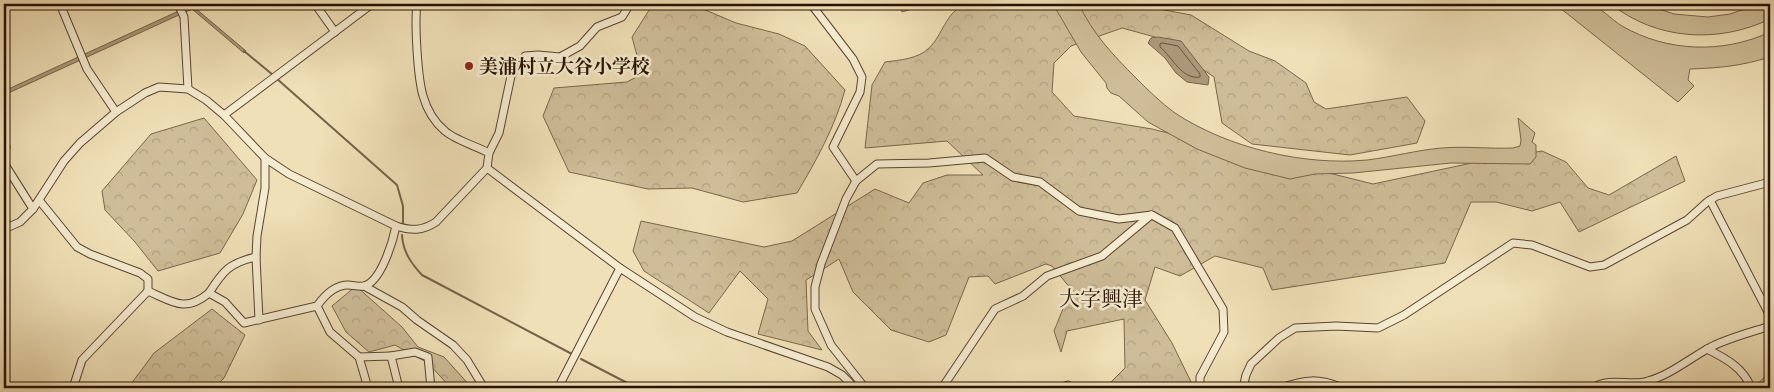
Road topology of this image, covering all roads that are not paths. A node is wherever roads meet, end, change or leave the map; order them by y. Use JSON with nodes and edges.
{"nodes":[{"id":1,"x":60,"y":4,"type":"edge"},
{"id":2,"x":178,"y":4,"type":"edge"},
{"id":3,"x":315,"y":4,"type":"edge"},
{"id":4,"x":372,"y":4,"type":"edge"},
{"id":5,"x":417,"y":4,"type":"edge"},
{"id":6,"x":630,"y":4,"type":"edge"},
{"id":7,"x":811,"y":4,"type":"edge"},
{"id":8,"x":335,"y":32,"type":"junction"},
{"id":9,"x":188,"y":89,"type":"junction"},
{"id":10,"x":116,"y":112,"type":"junction"},
{"id":11,"x":224,"y":116,"type":"junction"},
{"id":12,"x":4,"y":142,"type":"edge"},
{"id":13,"x":489,"y":153,"type":"junction"},
{"id":14,"x":4,"y":155,"type":"edge"},
{"id":15,"x":265,"y":158,"type":"junction"},
{"id":16,"x":4,"y":163,"type":"edge"},
{"id":17,"x":487,"y":168,"type":"junction"},
{"id":18,"x":856,"y":181,"type":"junction"},
{"id":19,"x":1770,"y":182,"type":"edge"},
{"id":20,"x":39,"y":200,"type":"junction"},
{"id":21,"x":1710,"y":200,"type":"junction"},
{"id":22,"x":33,"y":209,"type":"junction"},
{"id":23,"x":1152,"y":215,"type":"junction"},
{"id":24,"x":396,"y":226,"type":"junction"},
{"id":25,"x":4,"y":229,"type":"edge"},
{"id":26,"x":256,"y":257,"type":"junction"},
{"id":27,"x":620,"y":268,"type":"junction"},
{"id":28,"x":364,"y":286,"type":"junction"},
{"id":29,"x":148,"y":291,"type":"junction"},
{"id":30,"x":209,"y":293,"type":"junction"},
{"id":31,"x":317,"y":306,"type":"junction"},
{"id":32,"x":1770,"y":316,"type":"edge"},
{"id":33,"x":259,"y":320,"type":"junction"},
{"id":34,"x":1770,"y":326,"type":"edge"},
{"id":35,"x":1707,"y":349,"type":"junction"},
{"id":36,"x":391,"y":356,"type":"junction"},
{"id":37,"x":359,"y":357,"type":"junction"},
{"id":38,"x":1068,"y":385,"type":"dead end"},
{"id":39,"x":72,"y":388,"type":"edge"},
{"id":40,"x":368,"y":388,"type":"edge"},
{"id":41,"x":399,"y":388,"type":"edge"},
{"id":42,"x":431,"y":388,"type":"edge"},
{"id":43,"x":484,"y":388,"type":"edge"},
{"id":44,"x":558,"y":388,"type":"edge"},
{"id":45,"x":855,"y":388,"type":"edge"},
{"id":46,"x":865,"y":388,"type":"edge"},
{"id":47,"x":942,"y":388,"type":"edge"},
{"id":48,"x":1059,"y":388,"type":"edge"},
{"id":49,"x":1209,"y":388,"type":"edge"},
{"id":50,"x":1243,"y":388,"type":"edge"},
{"id":51,"x":1281,"y":388,"type":"edge"},
{"id":52,"x":1343,"y":388,"type":"edge"},
{"id":53,"x":1592,"y":388,"type":"edge"},
{"id":54,"x":1751,"y":388,"type":"edge"}],
"edges":[{"from":1,"to":10,"type":"street"},
{"from":2,"to":9,"type":"street"},
{"from":3,"to":8,"type":"street"},
{"from":4,"to":8,"type":"street"},
{"from":5,"to":13,"type":"street"},
{"from":6,"to":13,"type":"street"},
{"from":7,"to":18,"type":"street"},
{"from":8,"to":11,"type":"street"},
{"from":9,"to":10,"type":"street"},
{"from":9,"to":11,"type":"street"},
{"from":10,"to":20,"type":"street"},
{"from":11,"to":15,"type":"street"},
{"from":12,"to":14,"type":"street"},
{"from":13,"to":17,"type":"street"},
{"from":15,"to":24,"type":"street"},
{"from":15,"to":26,"type":"street"},
{"from":16,"to":22,"type":"street"},
{"from":17,"to":24,"type":"street"},
{"from":17,"to":27,"type":"street"},
{"from":18,"to":23,"type":"street"},
{"from":18,"to":46,"type":"street"},
{"from":19,"to":21,"type":"street"},
{"from":20,"to":22,"type":"street"},
{"from":20,"to":29,"type":"street"},
{"from":21,"to":32,"type":"street"},
{"from":21,"to":50,"type":"street"},
{"from":22,"to":25,"type":"street"},
{"from":23,"to":47,"type":"street"},
{"from":23,"to":49,"type":"street"},
{"from":24,"to":28,"type":"street"},
{"from":26,"to":30,"type":"street"},
{"from":26,"to":33,"type":"street"},
{"from":27,"to":44,"type":"street"},
{"from":27,"to":45,"type":"street"},
{"from":28,"to":31,"type":"street"},
{"from":28,"to":43,"type":"street"},
{"from":29,"to":30,"type":"street"},
{"from":29,"to":39,"type":"street"},
{"from":30,"to":33,"type":"street"},
{"from":31,"to":33,"type":"street"},
{"from":31,"to":37,"type":"street"},
{"from":34,"to":35,"type":"street"},
{"from":35,"to":53,"type":"street"},
{"from":35,"to":54,"type":"street"},
{"from":36,"to":37,"type":"street"},
{"from":36,"to":41,"type":"street"},
{"from":36,"to":42,"type":"street"},
{"from":37,"to":40,"type":"street"},
{"from":38,"to":48,"type":"street"},
{"from":51,"to":52,"type":"street"}]}
